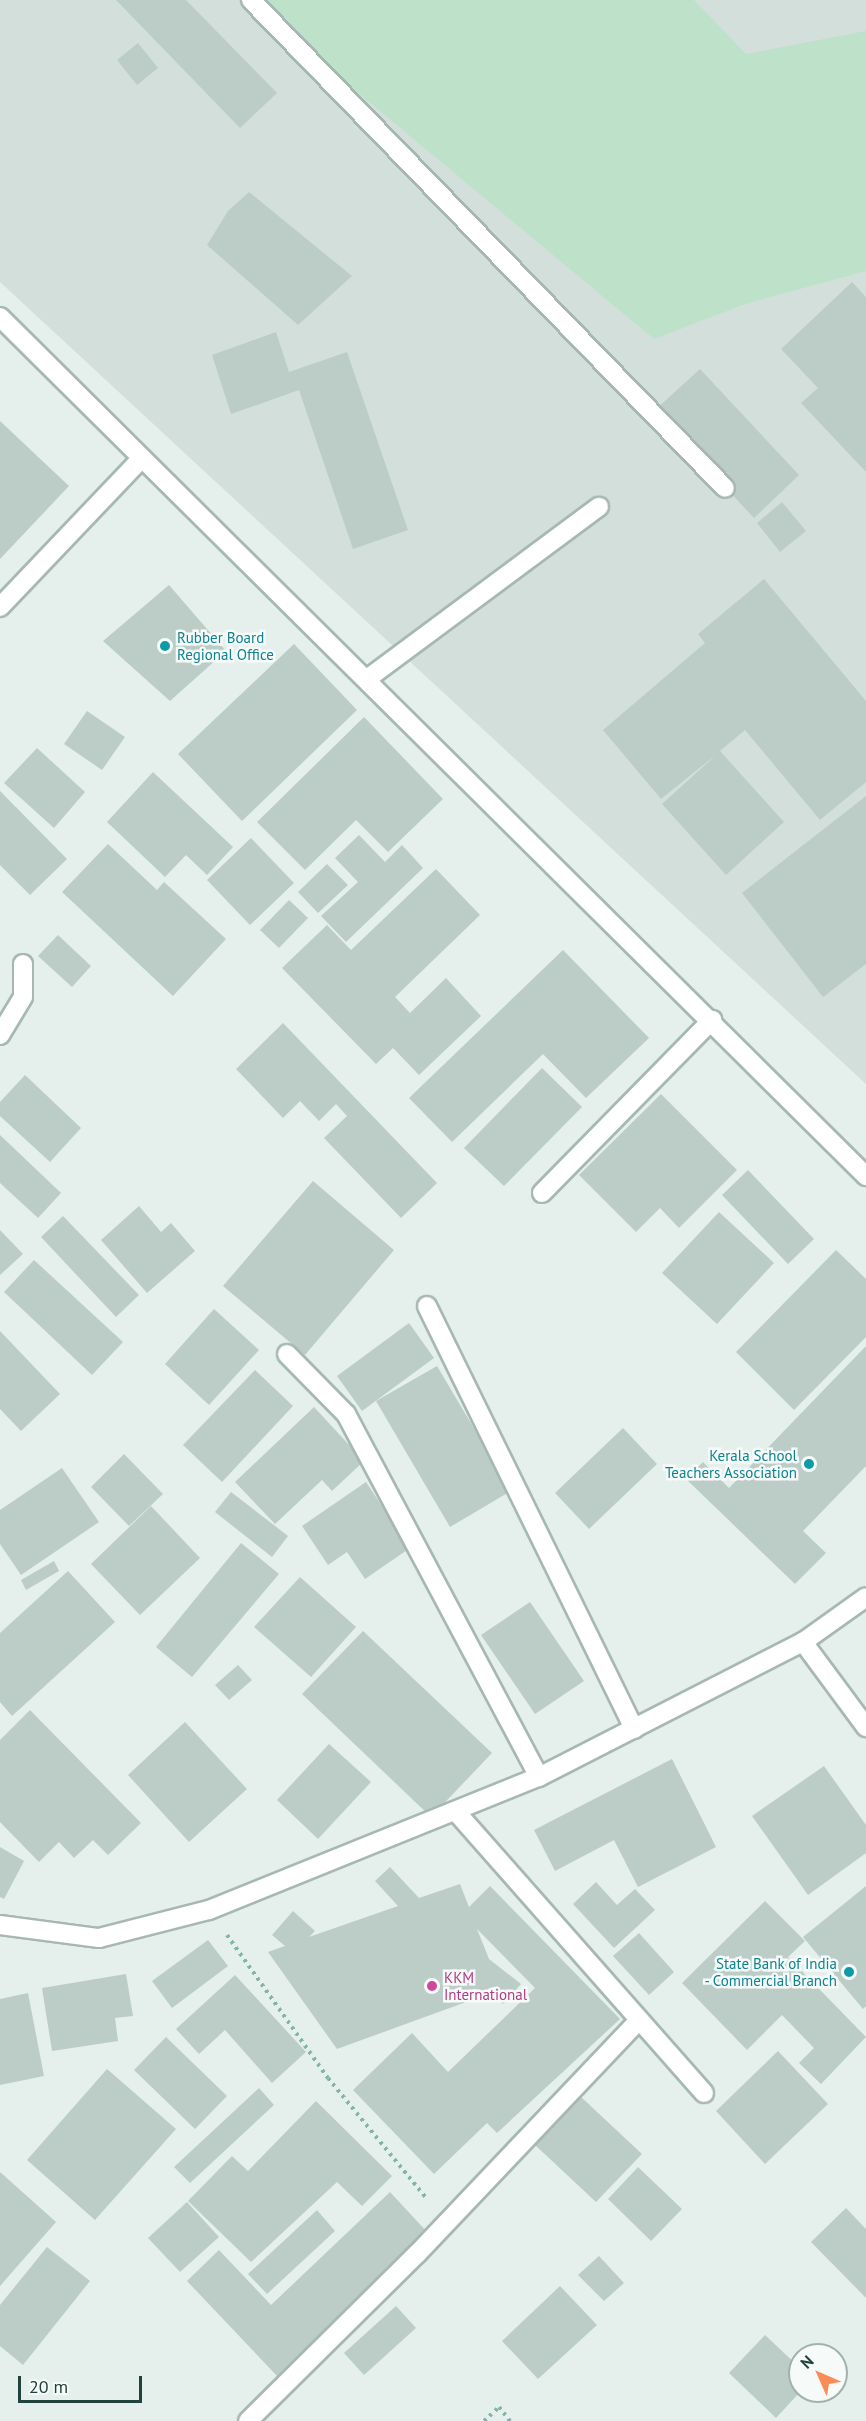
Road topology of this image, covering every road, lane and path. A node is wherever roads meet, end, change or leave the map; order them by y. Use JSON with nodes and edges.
{"nodes":[{"id":1,"x":251,"y":0,"type":"edge"},
{"id":2,"x":2,"y":325,"type":"edge"},
{"id":3,"x":141,"y":459,"type":"junction"},
{"id":4,"x":725,"y":488,"type":"dead end"},
{"id":5,"x":599,"y":507,"type":"dead end"},
{"id":6,"x":0,"y":607,"type":"edge"},
{"id":7,"x":367,"y":679,"type":"junction"},
{"id":8,"x":23,"y":964,"type":"dead end"},
{"id":9,"x":712,"y":1020,"type":"junction"},
{"id":10,"x":0,"y":1035,"type":"edge"},
{"id":11,"x":866,"y":1176,"type":"edge"},
{"id":12,"x":542,"y":1193,"type":"dead end"},
{"id":13,"x":427,"y":1306,"type":"dead end"},
{"id":14,"x":287,"y":1354,"type":"dead end"},
{"id":15,"x":866,"y":1597,"type":"edge"},
{"id":16,"x":803,"y":1642,"type":"junction"},
{"id":17,"x":866,"y":1727,"type":"edge"},
{"id":18,"x":634,"y":1729,"type":"junction"},
{"id":19,"x":539,"y":1777,"type":"junction"},
{"id":20,"x":458,"y":1814,"type":"junction"},
{"id":21,"x":209,"y":1910,"type":"junction"},
{"id":22,"x":0,"y":1925,"type":"edge"},
{"id":23,"x":637,"y":2022,"type":"junction"},
{"id":24,"x":704,"y":2093,"type":"dead end"},
{"id":25,"x":446,"y":2223,"type":"junction"},
{"id":26,"x":248,"y":2421,"type":"edge"},
{"id":27,"x":484,"y":2421,"type":"edge"},
{"id":28,"x":510,"y":2421,"type":"edge"}],
"edges":[{"from":1,"to":4,"type":"street"},
{"from":2,"to":3,"type":"street"},
{"from":3,"to":6,"type":"street"},
{"from":3,"to":7,"type":"street"},
{"from":5,"to":7,"type":"street"},
{"from":7,"to":9,"type":"street"},
{"from":8,"to":10,"type":"street"},
{"from":9,"to":11,"type":"street"},
{"from":9,"to":12,"type":"street"},
{"from":13,"to":18,"type":"street"},
{"from":14,"to":19,"type":"street"},
{"from":15,"to":16,"type":"street"},
{"from":16,"to":17,"type":"street"},
{"from":16,"to":18,"type":"street"},
{"from":18,"to":19,"type":"street"},
{"from":19,"to":20,"type":"street"},
{"from":20,"to":21,"type":"street"},
{"from":20,"to":23,"type":"street"},
{"from":21,"to":22,"type":"street"},
{"from":21,"to":25,"type":"path"},
{"from":23,"to":24,"type":"street"},
{"from":23,"to":25,"type":"street"},
{"from":25,"to":26,"type":"street"},
{"from":27,"to":28,"type":"path"}]}
